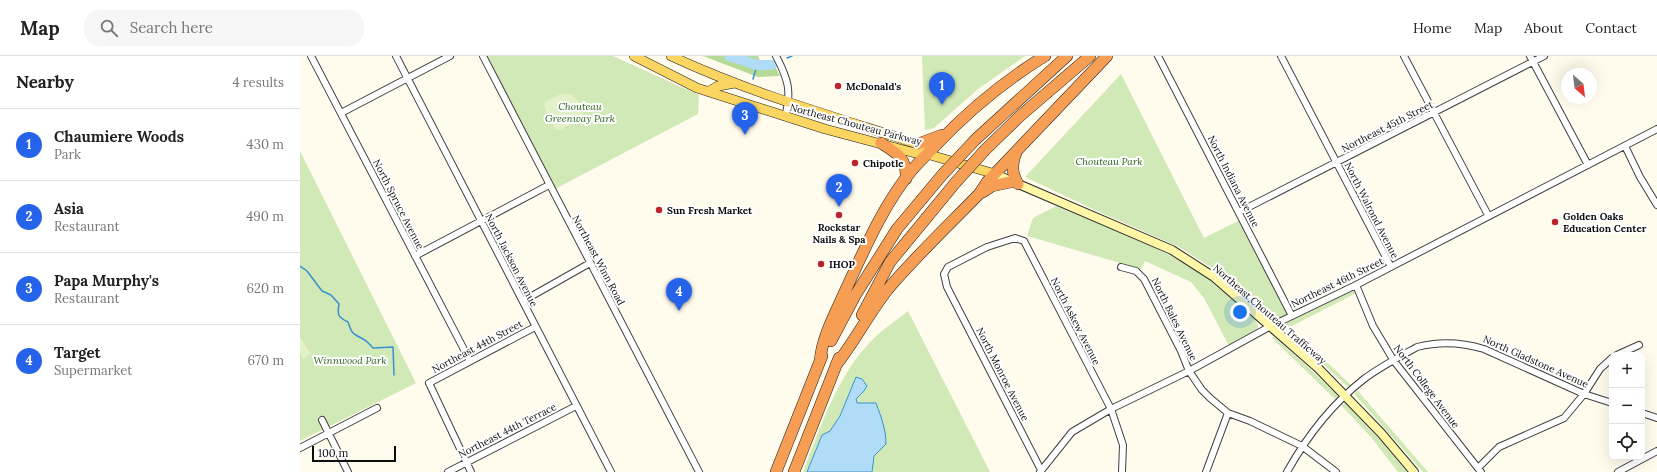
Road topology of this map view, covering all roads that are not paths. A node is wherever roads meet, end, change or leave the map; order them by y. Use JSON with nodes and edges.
{"nodes":[{"id":1,"x":312,"y":56,"type":"edge"},
{"id":2,"x":396,"y":56,"type":"edge"},
{"id":3,"x":450,"y":56,"type":"edge"},
{"id":4,"x":483,"y":56,"type":"edge"},
{"id":5,"x":634,"y":56,"type":"edge"},
{"id":6,"x":671,"y":56,"type":"edge"},
{"id":7,"x":776,"y":56,"type":"edge"},
{"id":8,"x":1045,"y":56,"type":"edge"},
{"id":9,"x":1067,"y":56,"type":"edge"},
{"id":10,"x":1090,"y":56,"type":"edge"},
{"id":11,"x":1107,"y":56,"type":"edge"},
{"id":12,"x":1158,"y":56,"type":"edge"},
{"id":13,"x":1281,"y":56,"type":"edge"},
{"id":14,"x":1404,"y":56,"type":"edge"},
{"id":15,"x":1544,"y":56,"type":"edge"},
{"id":16,"x":1531,"y":59,"type":"edge"},
{"id":17,"x":407,"y":78,"type":"junction"},
{"id":18,"x":735,"y":83,"type":"junction"},
{"id":19,"x":709,"y":91,"type":"junction"},
{"id":20,"x":789,"y":103,"type":"junction"},
{"id":21,"x":341,"y":113,"type":"junction"},
{"id":22,"x":1434,"y":113,"type":"junction"},
{"id":23,"x":785,"y":117,"type":"junction"},
{"id":24,"x":1657,"y":129,"type":"edge"},
{"id":25,"x":950,"y":130,"type":"junction"},
{"id":26,"x":881,"y":143,"type":"junction"},
{"id":27,"x":918,"y":144,"type":"junction"},
{"id":28,"x":1625,"y":146,"type":"junction"},
{"id":29,"x":1016,"y":152,"type":"junction"},
{"id":30,"x":927,"y":154,"type":"junction"},
{"id":31,"x":1336,"y":162,"type":"junction"},
{"id":32,"x":1588,"y":165,"type":"junction"},
{"id":33,"x":995,"y":174,"type":"junction"},
{"id":34,"x":906,"y":179,"type":"junction"},
{"id":35,"x":1015,"y":183,"type":"junction"},
{"id":36,"x":549,"y":186,"type":"junction"},
{"id":37,"x":979,"y":194,"type":"junction"},
{"id":38,"x":1657,"y":205,"type":"edge"},
{"id":39,"x":1239,"y":212,"type":"junction"},
{"id":40,"x":1488,"y":215,"type":"junction"},
{"id":41,"x":481,"y":222,"type":"junction"},
{"id":42,"x":415,"y":256,"type":"junction"},
{"id":43,"x":590,"y":263,"type":"junction"},
{"id":44,"x":1121,"y":267,"type":"dead end"},
{"id":45,"x":1390,"y":267,"type":"junction"},
{"id":46,"x":1356,"y":285,"type":"junction"},
{"id":47,"x":947,"y":288,"type":"joint"},
{"id":48,"x":523,"y":301,"type":"junction"},
{"id":49,"x":1292,"y":316,"type":"junction"},
{"id":50,"x":1271,"y":326,"type":"junction"},
{"id":51,"x":535,"y":327,"type":"junction"},
{"id":52,"x":1639,"y":345,"type":"dead end"},
{"id":53,"x":1624,"y":352,"type":"edge"},
{"id":54,"x":470,"y":361,"type":"junction"},
{"id":55,"x":820,"y":361,"type":"junction"},
{"id":56,"x":1394,"y":361,"type":"junction"},
{"id":57,"x":1609,"y":361,"type":"edge"},
{"id":58,"x":836,"y":365,"type":"junction"},
{"id":59,"x":1189,"y":371,"type":"junction"},
{"id":60,"x":1584,"y":394,"type":"junction"},
{"id":61,"x":1345,"y":395,"type":"junction"},
{"id":62,"x":1609,"y":402,"type":"edge"},
{"id":63,"x":576,"y":406,"type":"junction"},
{"id":64,"x":377,"y":408,"type":"dead end"},
{"id":65,"x":1111,"y":409,"type":"junction"},
{"id":66,"x":1228,"y":413,"type":"junction"},
{"id":67,"x":1645,"y":414,"type":"edge"},
{"id":68,"x":1657,"y":418,"type":"edge"},
{"id":69,"x":322,"y":420,"type":"dead end"},
{"id":70,"x":328,"y":433,"type":"junction"},
{"id":71,"x":1302,"y":446,"type":"junction"},
{"id":72,"x":300,"y":448,"type":"edge"},
{"id":73,"x":1657,"y":451,"type":"edge"},
{"id":74,"x":466,"y":462,"type":"junction"},
{"id":75,"x":1479,"y":470,"type":"edge"},
{"id":76,"x":1041,"y":471,"type":"edge"},
{"id":77,"x":348,"y":472,"type":"edge"},
{"id":78,"x":448,"y":472,"type":"edge"},
{"id":79,"x":471,"y":472,"type":"edge"},
{"id":80,"x":611,"y":472,"type":"edge"},
{"id":81,"x":698,"y":472,"type":"edge"},
{"id":82,"x":776,"y":472,"type":"edge"},
{"id":83,"x":794,"y":472,"type":"edge"},
{"id":84,"x":1122,"y":472,"type":"edge"},
{"id":85,"x":1206,"y":472,"type":"edge"},
{"id":86,"x":1287,"y":472,"type":"edge"},
{"id":87,"x":1336,"y":472,"type":"edge"},
{"id":88,"x":1414,"y":472,"type":"edge"},
{"id":89,"x":1618,"y":472,"type":"edge"}],
"edges":[{"from":1,"to":21,"type":"street","name":"North Spruce Avenue"},
{"from":2,"to":17,"type":"street","name":"North Jackson Avenue"},
{"from":3,"to":17,"type":"street"},
{"from":4,"to":36,"type":"street","name":"Northeast Winn Road"},
{"from":5,"to":19,"type":"main road","name":"Northeast Chouteau Parkway"},
{"from":6,"to":18,"type":"main road","name":"Northeast Chouteau Parkway"},
{"from":7,"to":20,"type":"street"},
{"from":8,"to":25,"type":"highway"},
{"from":9,"to":55,"type":"highway","bridge":true},
{"from":10,"to":58,"type":"highway","bridge":true},
{"from":11,"to":29,"type":"highway"},
{"from":12,"to":39,"type":"street","name":"North Indiana Avenue"},
{"from":13,"to":31,"type":"street","name":"North Walrond Avenue"},
{"from":14,"to":22,"type":"street"},
{"from":15,"to":16,"type":"street","name":"Northeast 45th Street"},
{"from":16,"to":22,"type":"street","name":"Northeast 45th Street"},
{"from":16,"to":32,"type":"street"},
{"from":17,"to":21,"type":"street"},
{"from":17,"to":41,"type":"street","name":"North Jackson Avenue"},
{"from":18,"to":19,"type":"main road"},
{"from":18,"to":20,"type":"main road","name":"Northeast Chouteau Parkway"},
{"from":19,"to":23,"type":"main road","name":"Northeast Chouteau Parkway"},
{"from":20,"to":23,"type":"street"},
{"from":20,"to":27,"type":"main road","name":"Northeast Chouteau Parkway"},
{"from":21,"to":42,"type":"street","name":"North Spruce Avenue"},
{"from":22,"to":31,"type":"street","name":"Northeast 45th Street"},
{"from":22,"to":40,"type":"street"},
{"from":23,"to":26,"type":"main road","name":"Northeast Chouteau Parkway"},
{"from":24,"to":28,"type":"street","name":"Northeast 46th Street"},
{"from":25,"to":27,"type":"highway"},
{"from":25,"to":30,"type":"highway"},
{"from":26,"to":30,"type":"main road","name":"Northeast Chouteau Parkway"},
{"from":26,"to":34,"type":"highway"},
{"from":27,"to":30,"type":"main road","name":"Northeast Chouteau Parkway"},
{"from":28,"to":32,"type":"street","name":"Northeast 46th Street"},
{"from":28,"to":38,"type":"street"},
{"from":29,"to":33,"type":"highway"},
{"from":29,"to":35,"type":"highway"},
{"from":30,"to":33,"type":"main road"},
{"from":30,"to":34,"type":"highway"},
{"from":31,"to":39,"type":"street","name":"Northeast 45th Street"},
{"from":31,"to":45,"type":"street","name":"North Walrond Avenue"},
{"from":32,"to":40,"type":"street","name":"Northeast 46th Street"},
{"from":33,"to":35,"type":"main road","name":"Northeast Chouteau Trafficway"},
{"from":33,"to":37,"type":"highway"},
{"from":34,"to":55,"type":"highway"},
{"from":35,"to":37,"type":"highway"},
{"from":35,"to":50,"type":"main road","name":"Northeast Chouteau Trafficway"},
{"from":36,"to":41,"type":"street"},
{"from":36,"to":43,"type":"street","name":"Northeast Winn Road"},
{"from":37,"to":58,"type":"highway"},
{"from":39,"to":49,"type":"street","name":"North Indiana Avenue"},
{"from":40,"to":45,"type":"street","name":"Northeast 46th Street"},
{"from":41,"to":42,"type":"street"},
{"from":41,"to":48,"type":"street","name":"North Jackson Avenue"},
{"from":42,"to":54,"type":"street","name":"North Spruce Avenue"},
{"from":43,"to":48,"type":"street"},
{"from":43,"to":81,"type":"street","name":"Northeast Winn Road"},
{"from":44,"to":59,"type":"street","name":"North Bales Avenue"},
{"from":45,"to":46,"type":"street","name":"Northeast 46th Street"},
{"from":46,"to":49,"type":"street","name":"Northeast 46th Street"},
{"from":46,"to":56,"type":"street","name":"North College Avenue"},
{"from":47,"to":65,"type":"street","name":"North Askew Avenue"},
{"from":47,"to":76,"type":"street","name":"North Monroe Avenue"},
{"from":48,"to":51,"type":"street","name":"North Jackson Avenue"},
{"from":49,"to":50,"type":"street","name":"Northeast 46th Street"},
{"from":50,"to":59,"type":"street","name":"Northeast 46th Street"},
{"from":50,"to":61,"type":"main road","name":"Northeast Chouteau Trafficway"},
{"from":51,"to":54,"type":"street","name":"Northeast 44th Street"},
{"from":51,"to":63,"type":"street","name":"North Jackson Avenue"},
{"from":52,"to":53,"type":"street"},
{"from":54,"to":74,"type":"street","name":"Northeast 44th Street"},
{"from":55,"to":82,"type":"highway"},
{"from":56,"to":60,"type":"street","name":"North Gladstone Avenue"},
{"from":56,"to":61,"type":"street","name":"North Gladstone Avenue"},
{"from":56,"to":75,"type":"street","name":"North College Avenue"},
{"from":57,"to":60,"type":"street"},
{"from":58,"to":83,"type":"highway"},
{"from":59,"to":65,"type":"street","name":"Northeast 46th Street"},
{"from":59,"to":66,"type":"street","name":"North Bales Avenue"},
{"from":60,"to":62,"type":"street","name":"North Gladstone Avenue"},
{"from":60,"to":75,"type":"street"},
{"from":61,"to":71,"type":"street","name":"North Gladstone Avenue"},
{"from":61,"to":88,"type":"main road","name":"Northeast Chouteau Trafficway"},
{"from":63,"to":74,"type":"street","name":"Northeast 44th Terrace"},
{"from":63,"to":80,"type":"street","name":"North Jackson Avenue"},
{"from":64,"to":70,"type":"street"},
{"from":65,"to":76,"type":"street","name":"Northeast 46th Street"},
{"from":65,"to":84,"type":"street","name":"North Askew Avenue"},
{"from":66,"to":71,"type":"street"},
{"from":66,"to":85,"type":"street"},
{"from":67,"to":68,"type":"street"},
{"from":69,"to":70,"type":"street"},
{"from":70,"to":72,"type":"street"},
{"from":70,"to":77,"type":"street"},
{"from":71,"to":86,"type":"street","name":"North Gladstone Avenue"},
{"from":71,"to":87,"type":"street"},
{"from":73,"to":89,"type":"street"},
{"from":74,"to":78,"type":"street","name":"Northeast 44th Terrace"},
{"from":74,"to":79,"type":"street"}]}
